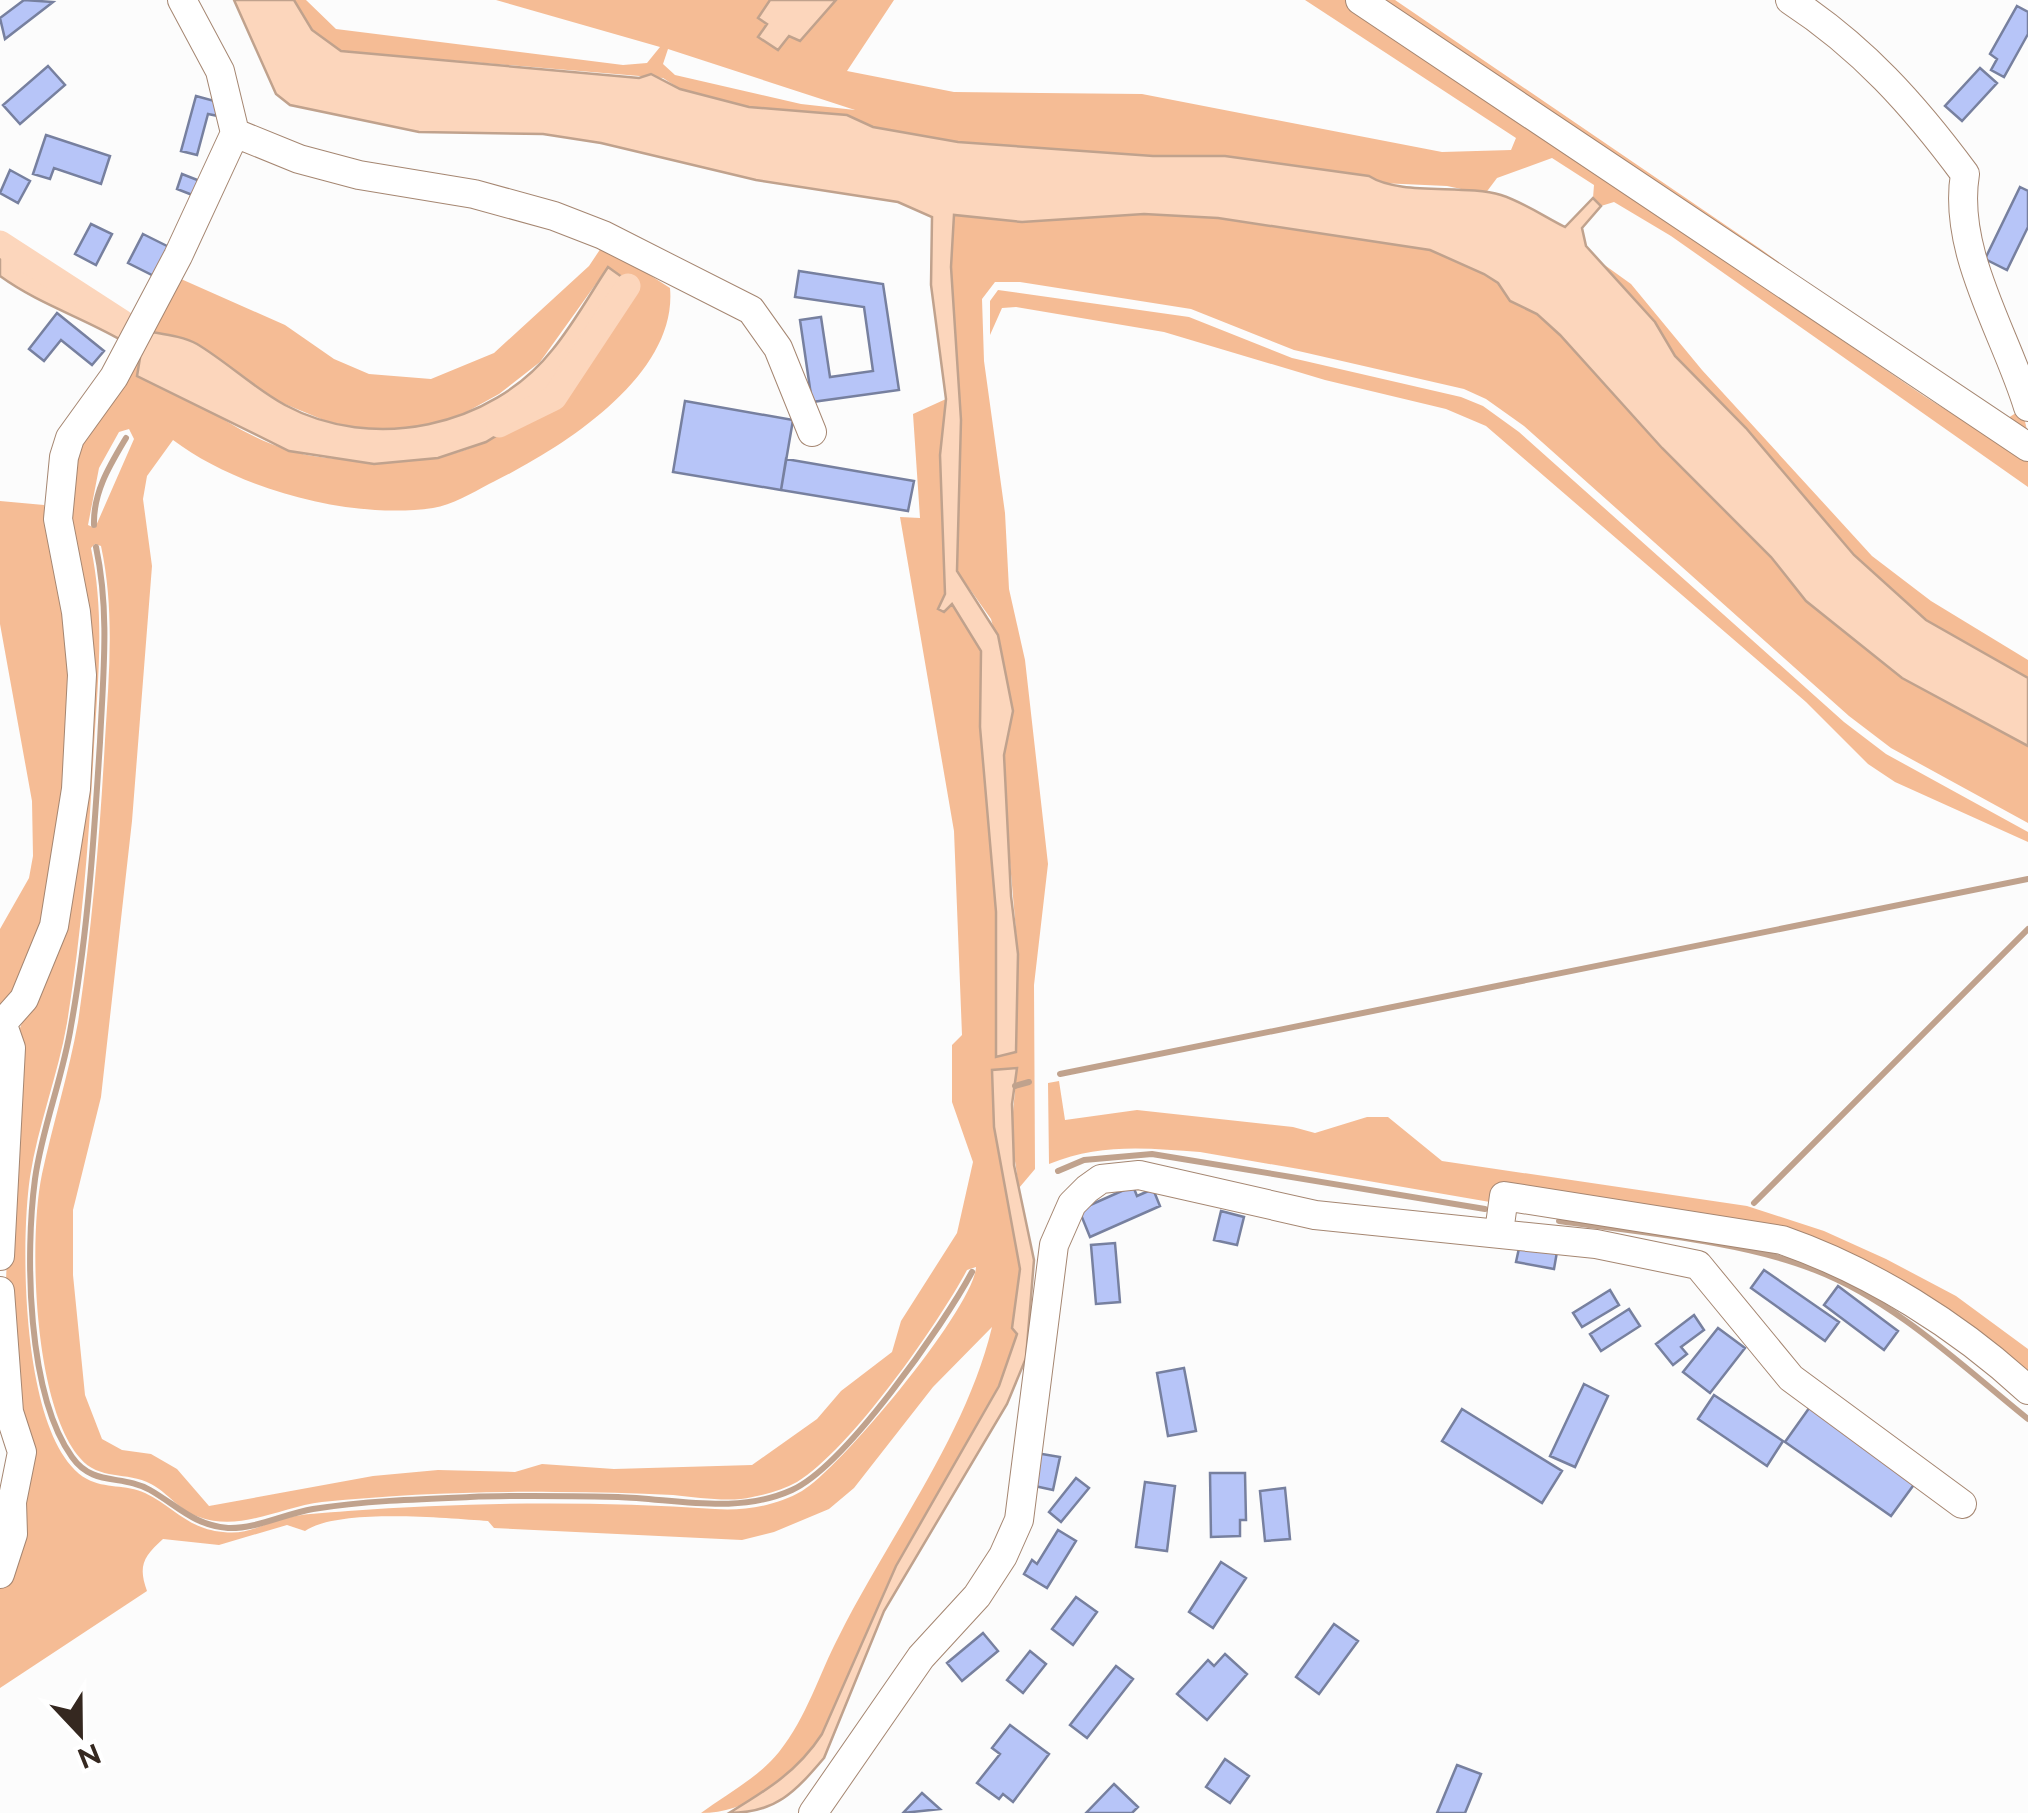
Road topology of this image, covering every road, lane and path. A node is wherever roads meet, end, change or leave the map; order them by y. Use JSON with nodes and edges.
{"nodes":[{"id":1,"x":182,"y":0,"type":"edge"},
{"id":2,"x":1360,"y":0,"type":"edge"},
{"id":3,"x":1790,"y":0,"type":"edge"},
{"id":4,"x":235,"y":133,"type":"junction"},
{"id":5,"x":2028,"y":407,"type":"edge"},
{"id":6,"x":812,"y":432,"type":"dead end"},
{"id":7,"x":2028,"y":447,"type":"edge"},
{"id":8,"x":2,"y":1026,"type":"edge"},
{"id":9,"x":1499,"y":1232,"type":"junction"},
{"id":10,"x":0,"y":1256,"type":"edge"},
{"id":11,"x":0,"y":1291,"type":"edge"},
{"id":12,"x":2028,"y":1390,"type":"edge"},
{"id":13,"x":1962,"y":1504,"type":"dead end"},
{"id":14,"x":6,"y":1535,"type":"edge"},
{"id":15,"x":0,"y":1574,"type":"edge"},
{"id":16,"x":813,"y":1813,"type":"edge"}],
"edges":[{"from":1,"to":4,"type":"street"},
{"from":2,"to":7,"type":"street"},
{"from":3,"to":5,"type":"street"},
{"from":4,"to":6,"type":"street"},
{"from":4,"to":8,"type":"street"},
{"from":8,"to":10,"type":"street"},
{"from":9,"to":12,"type":"street"},
{"from":9,"to":13,"type":"street"},
{"from":9,"to":16,"type":"street"},
{"from":11,"to":14,"type":"street"},
{"from":14,"to":15,"type":"street"}]}
